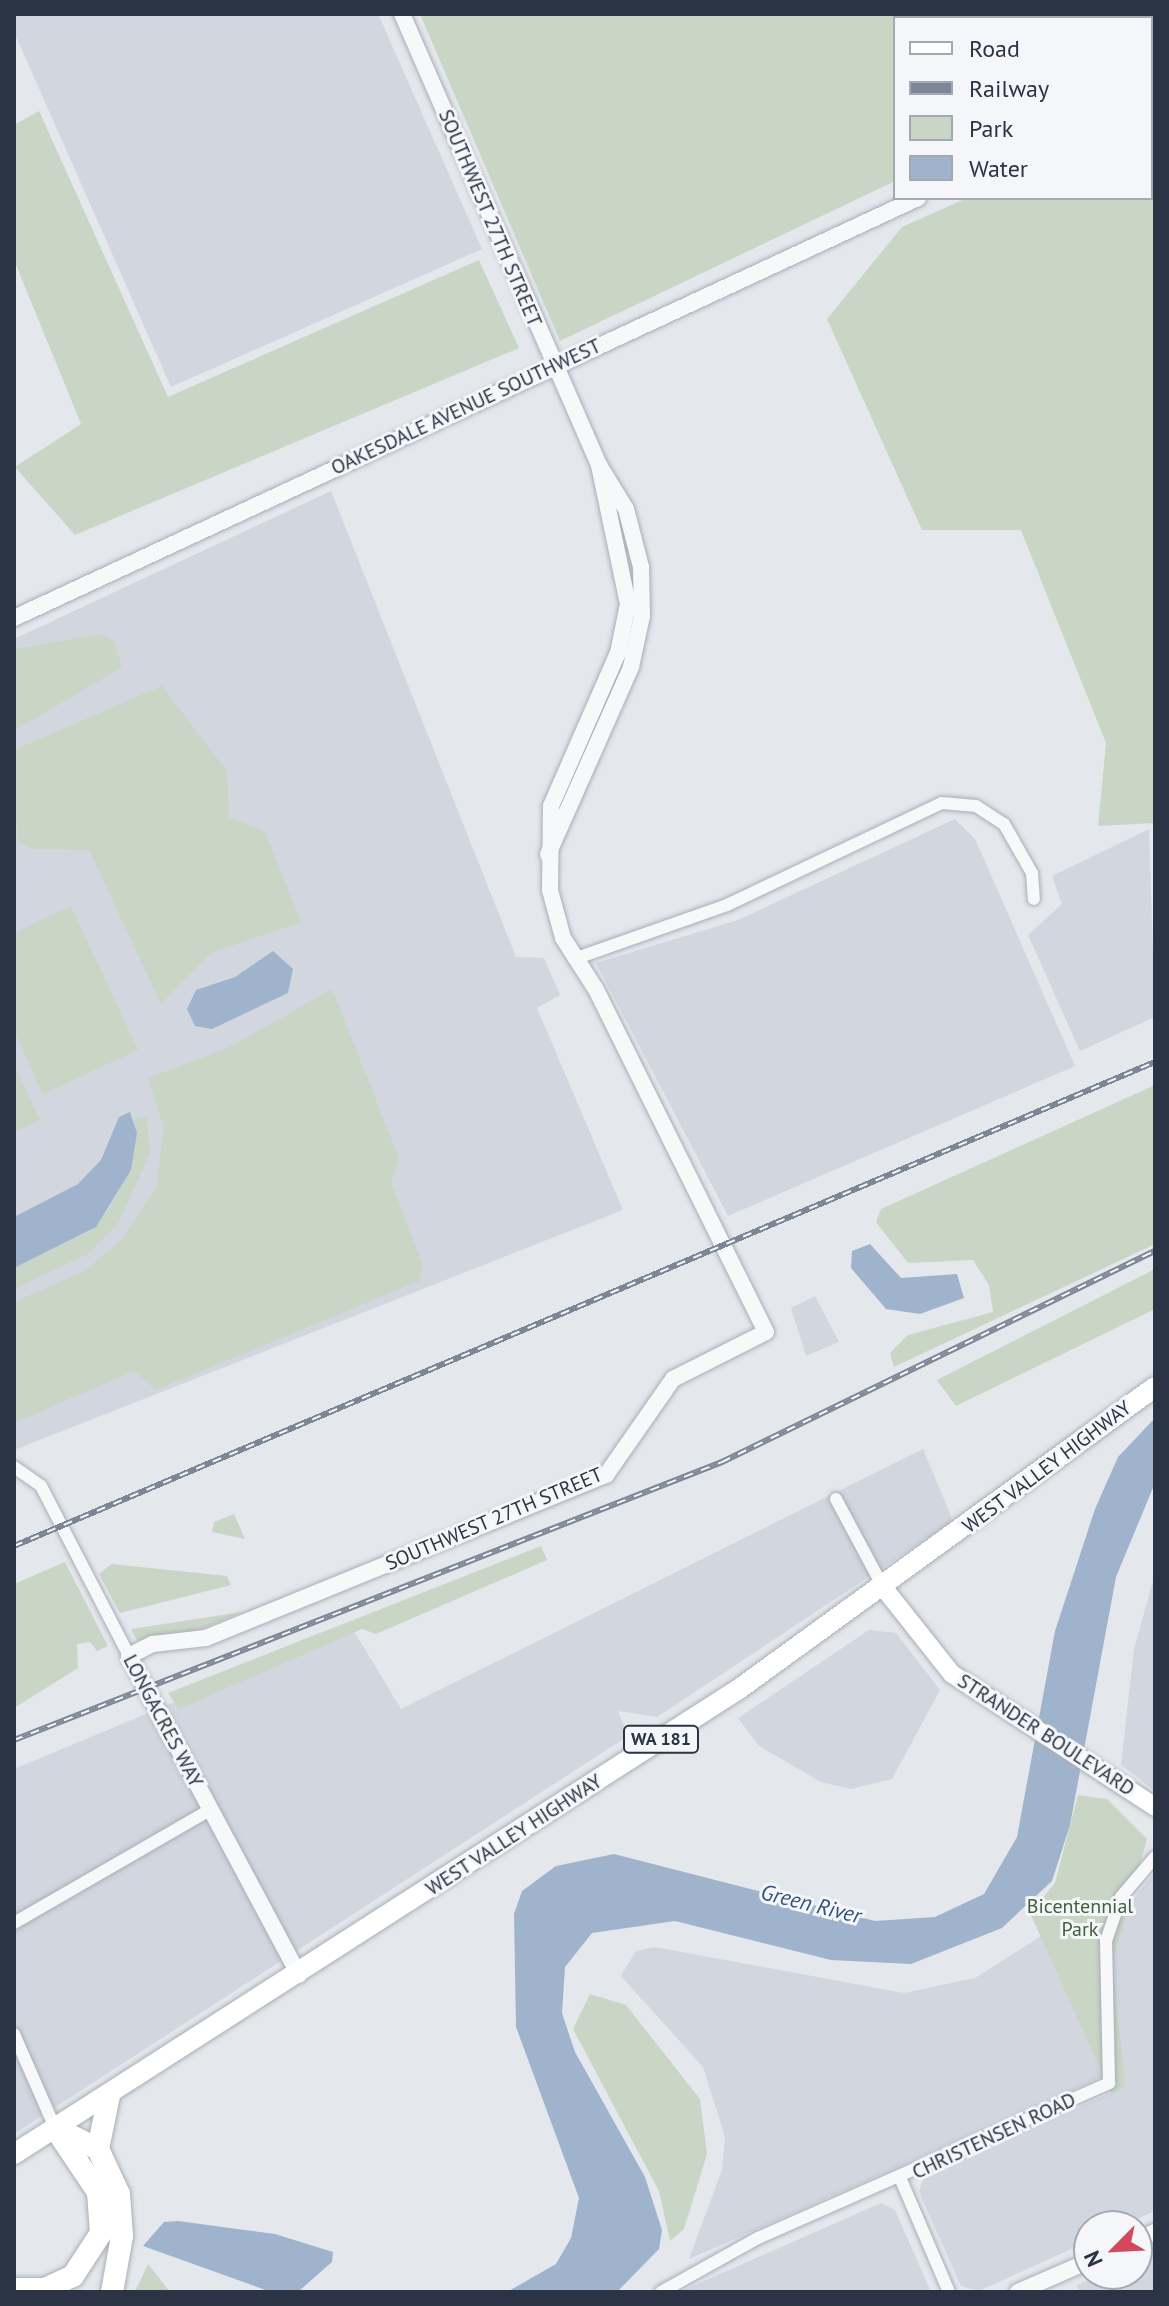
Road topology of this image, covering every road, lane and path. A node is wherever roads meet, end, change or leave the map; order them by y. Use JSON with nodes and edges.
{"nodes":[{"id":1,"x":402,"y":14,"type":"edge"},
{"id":2,"x":914,"y":200,"type":"edge"},
{"id":3,"x":554,"y":365,"type":"junction"},
{"id":4,"x":14,"y":618,"type":"edge"},
{"id":5,"x":1034,"y":899,"type":"dead end"},
{"id":6,"x":574,"y":959,"type":"junction"},
{"id":7,"x":1155,"y":1387,"type":"edge"},
{"id":8,"x":19,"y":1468,"type":"edge"},
{"id":9,"x":836,"y":1499,"type":"dead end"},
{"id":10,"x":883,"y":1587,"type":"junction"},
{"id":11,"x":129,"y":1656,"type":"junction"},
{"id":12,"x":1155,"y":1807,"type":"edge"},
{"id":13,"x":210,"y":1810,"type":"junction"},
{"id":14,"x":1155,"y":1857,"type":"edge"},
{"id":15,"x":14,"y":1923,"type":"edge"},
{"id":16,"x":299,"y":1975,"type":"junction"},
{"id":17,"x":14,"y":2034,"type":"edge"},
{"id":18,"x":109,"y":2096,"type":"junction"},
{"id":19,"x":55,"y":2128,"type":"junction"},
{"id":20,"x":98,"y":2149,"type":"junction"},
{"id":21,"x":15,"y":2154,"type":"edge"},
{"id":22,"x":901,"y":2180,"type":"junction"},
{"id":23,"x":1073,"y":2268,"type":"edge"},
{"id":24,"x":14,"y":2289,"type":"edge"},
{"id":25,"x":112,"y":2292,"type":"edge"},
{"id":26,"x":661,"y":2292,"type":"edge"},
{"id":27,"x":949,"y":2292,"type":"edge"},
{"id":28,"x":1018,"y":2292,"type":"edge"}],
"edges":[{"from":1,"to":3,"type":"street","name":"SOUTHWEST 27TH STREET"},
{"from":2,"to":3,"type":"street","name":"OAKESDALE AVENUE SOUTHWEST"},
{"from":3,"to":4,"type":"street","name":"OAKESDALE AVENUE SOUTHWEST"},
{"from":3,"to":6,"type":"street","name":"SOUTHWEST 27TH STREET"},
{"from":5,"to":6,"type":"street"},
{"from":6,"to":11,"type":"street","name":"SOUTHWEST 27TH STREET"},
{"from":7,"to":10,"type":"main road","name":"WEST VALLEY HIGHWAY","number":"WA 181"},
{"from":8,"to":11,"type":"street","name":"LONGACRES WAY"},
{"from":9,"to":10,"type":"street","name":"STRANDER BOULEVARD"},
{"from":10,"to":12,"type":"main road","name":"STRANDER BOULEVARD"},
{"from":10,"to":16,"type":"main road","name":"WEST VALLEY HIGHWAY","number":"WA 181"},
{"from":11,"to":13,"type":"street","name":"LONGACRES WAY"},
{"from":13,"to":15,"type":"street"},
{"from":13,"to":16,"type":"street","name":"LONGACRES WAY"},
{"from":14,"to":22,"type":"street","name":"CHRISTENSEN ROAD"},
{"from":16,"to":18,"type":"main road","name":"WEST VALLEY HIGHWAY","number":"WA 181"},
{"from":17,"to":19,"type":"street"},
{"from":18,"to":19,"type":"main road","name":"WEST VALLEY HIGHWAY","number":"WA 181"},
{"from":18,"to":20,"type":"highway"},
{"from":19,"to":20,"type":"highway"},
{"from":19,"to":21,"type":"main road","name":"WEST VALLEY HIGHWAY","number":"WA 181"},
{"from":19,"to":24,"type":"highway"},
{"from":20,"to":25,"type":"highway"},
{"from":22,"to":26,"type":"street","name":"CHRISTENSEN ROAD"},
{"from":22,"to":27,"type":"street"},
{"from":23,"to":28,"type":"street"}]}
